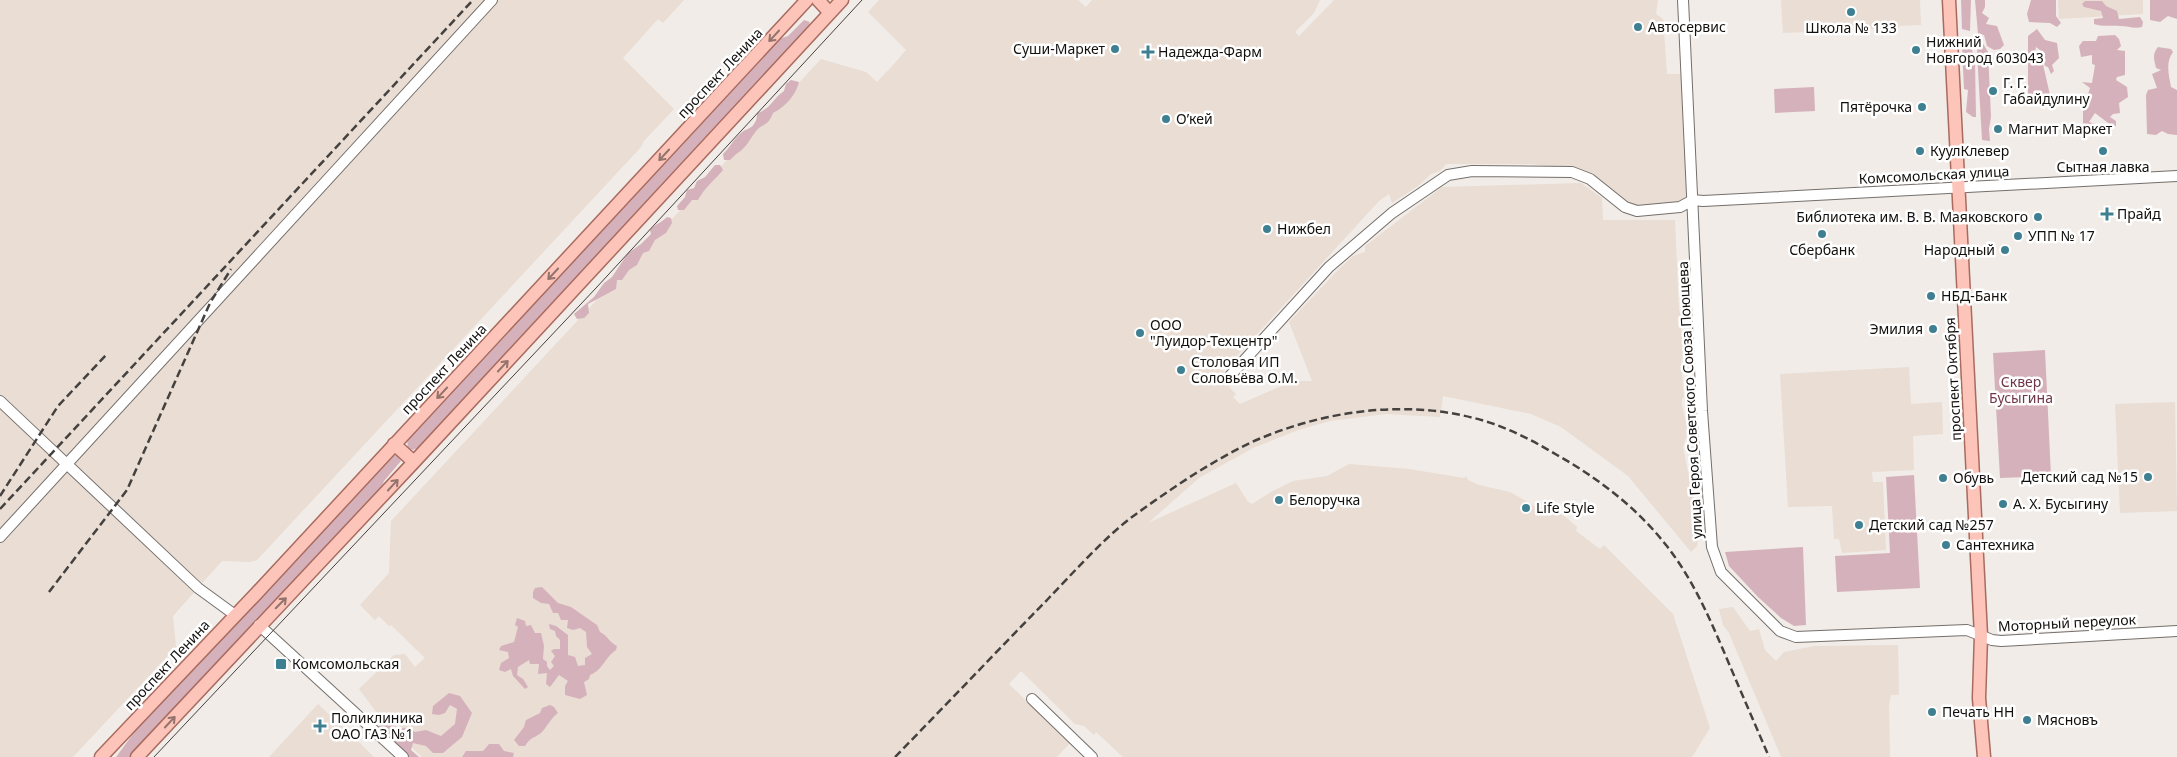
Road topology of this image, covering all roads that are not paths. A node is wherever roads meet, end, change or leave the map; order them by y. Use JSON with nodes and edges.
{"nodes":[{"id":1,"x":492,"y":0,"type":"edge"},
{"id":2,"x":807,"y":0,"type":"edge"},
{"id":3,"x":818,"y":0,"type":"edge"},
{"id":4,"x":842,"y":0,"type":"edge"},
{"id":5,"x":1683,"y":0,"type":"edge"},
{"id":6,"x":1949,"y":0,"type":"edge"},
{"id":7,"x":830,"y":14,"type":"junction"},
{"id":8,"x":2177,"y":176,"type":"edge"},
{"id":9,"x":1958,"y":186,"type":"junction"},
{"id":10,"x":1693,"y":200,"type":"junction"},
{"id":11,"x":1229,"y":377,"type":"dead end"},
{"id":12,"x":0,"y":401,"type":"edge"},
{"id":13,"x":394,"y":444,"type":"junction"},
{"id":14,"x":414,"y":462,"type":"junction"},
{"id":15,"x":68,"y":465,"type":"junction"},
{"id":16,"x":0,"y":537,"type":"edge"},
{"id":17,"x":235,"y":615,"type":"junction"},
{"id":18,"x":259,"y":625,"type":"junction"},
{"id":19,"x":2177,"y":631,"type":"edge"},
{"id":20,"x":1981,"y":636,"type":"junction"},
{"id":21,"x":1811,"y":638,"type":"joint"},
{"id":22,"x":1032,"y":699,"type":"dead end"},
{"id":23,"x":101,"y":757,"type":"edge"},
{"id":24,"x":137,"y":757,"type":"edge"},
{"id":25,"x":403,"y":757,"type":"edge"},
{"id":26,"x":1092,"y":757,"type":"edge"},
{"id":27,"x":1984,"y":757,"type":"edge"}],
"edges":[{"from":1,"to":15,"type":"street"},
{"from":2,"to":13,"type":"main road","name":"проспект Ленина","one_way":true},
{"from":3,"to":7,"type":"main road"},
{"from":4,"to":7,"type":"main road"},
{"from":5,"to":10,"type":"street","name":"улица Героя Советского Союза Поющева"},
{"from":6,"to":9,"type":"main road","name":"проспект Октября"},
{"from":14,"to":7,"type":"main road","one_way":true},
{"from":8,"to":9,"type":"street","name":"Комсомольская улица"},
{"from":9,"to":10,"type":"street","name":"Комсомольская улица"},
{"from":9,"to":20,"type":"main road","name":"проспект Октября"},
{"from":10,"to":11,"type":"street"},
{"from":10,"to":21,"type":"street","name":"улица Героя Советского Союза Поющева"},
{"from":12,"to":15,"type":"street"},
{"from":13,"to":14,"type":"main road"},
{"from":13,"to":17,"type":"main road","name":"проспект Ленина"},
{"from":18,"to":14,"type":"main road","one_way":true},
{"from":15,"to":16,"type":"street"},
{"from":15,"to":17,"type":"street"},
{"from":17,"to":23,"type":"main road","name":"проспект Ленина"},
{"from":24,"to":18,"type":"main road","one_way":true},
{"from":18,"to":25,"type":"street"},
{"from":19,"to":20,"type":"street","name":"Моторный переулок"},
{"from":20,"to":21,"type":"street","name":"Моторный переулок"},
{"from":20,"to":27,"type":"main road","name":"проспект Октября"},
{"from":22,"to":26,"type":"street"}]}
